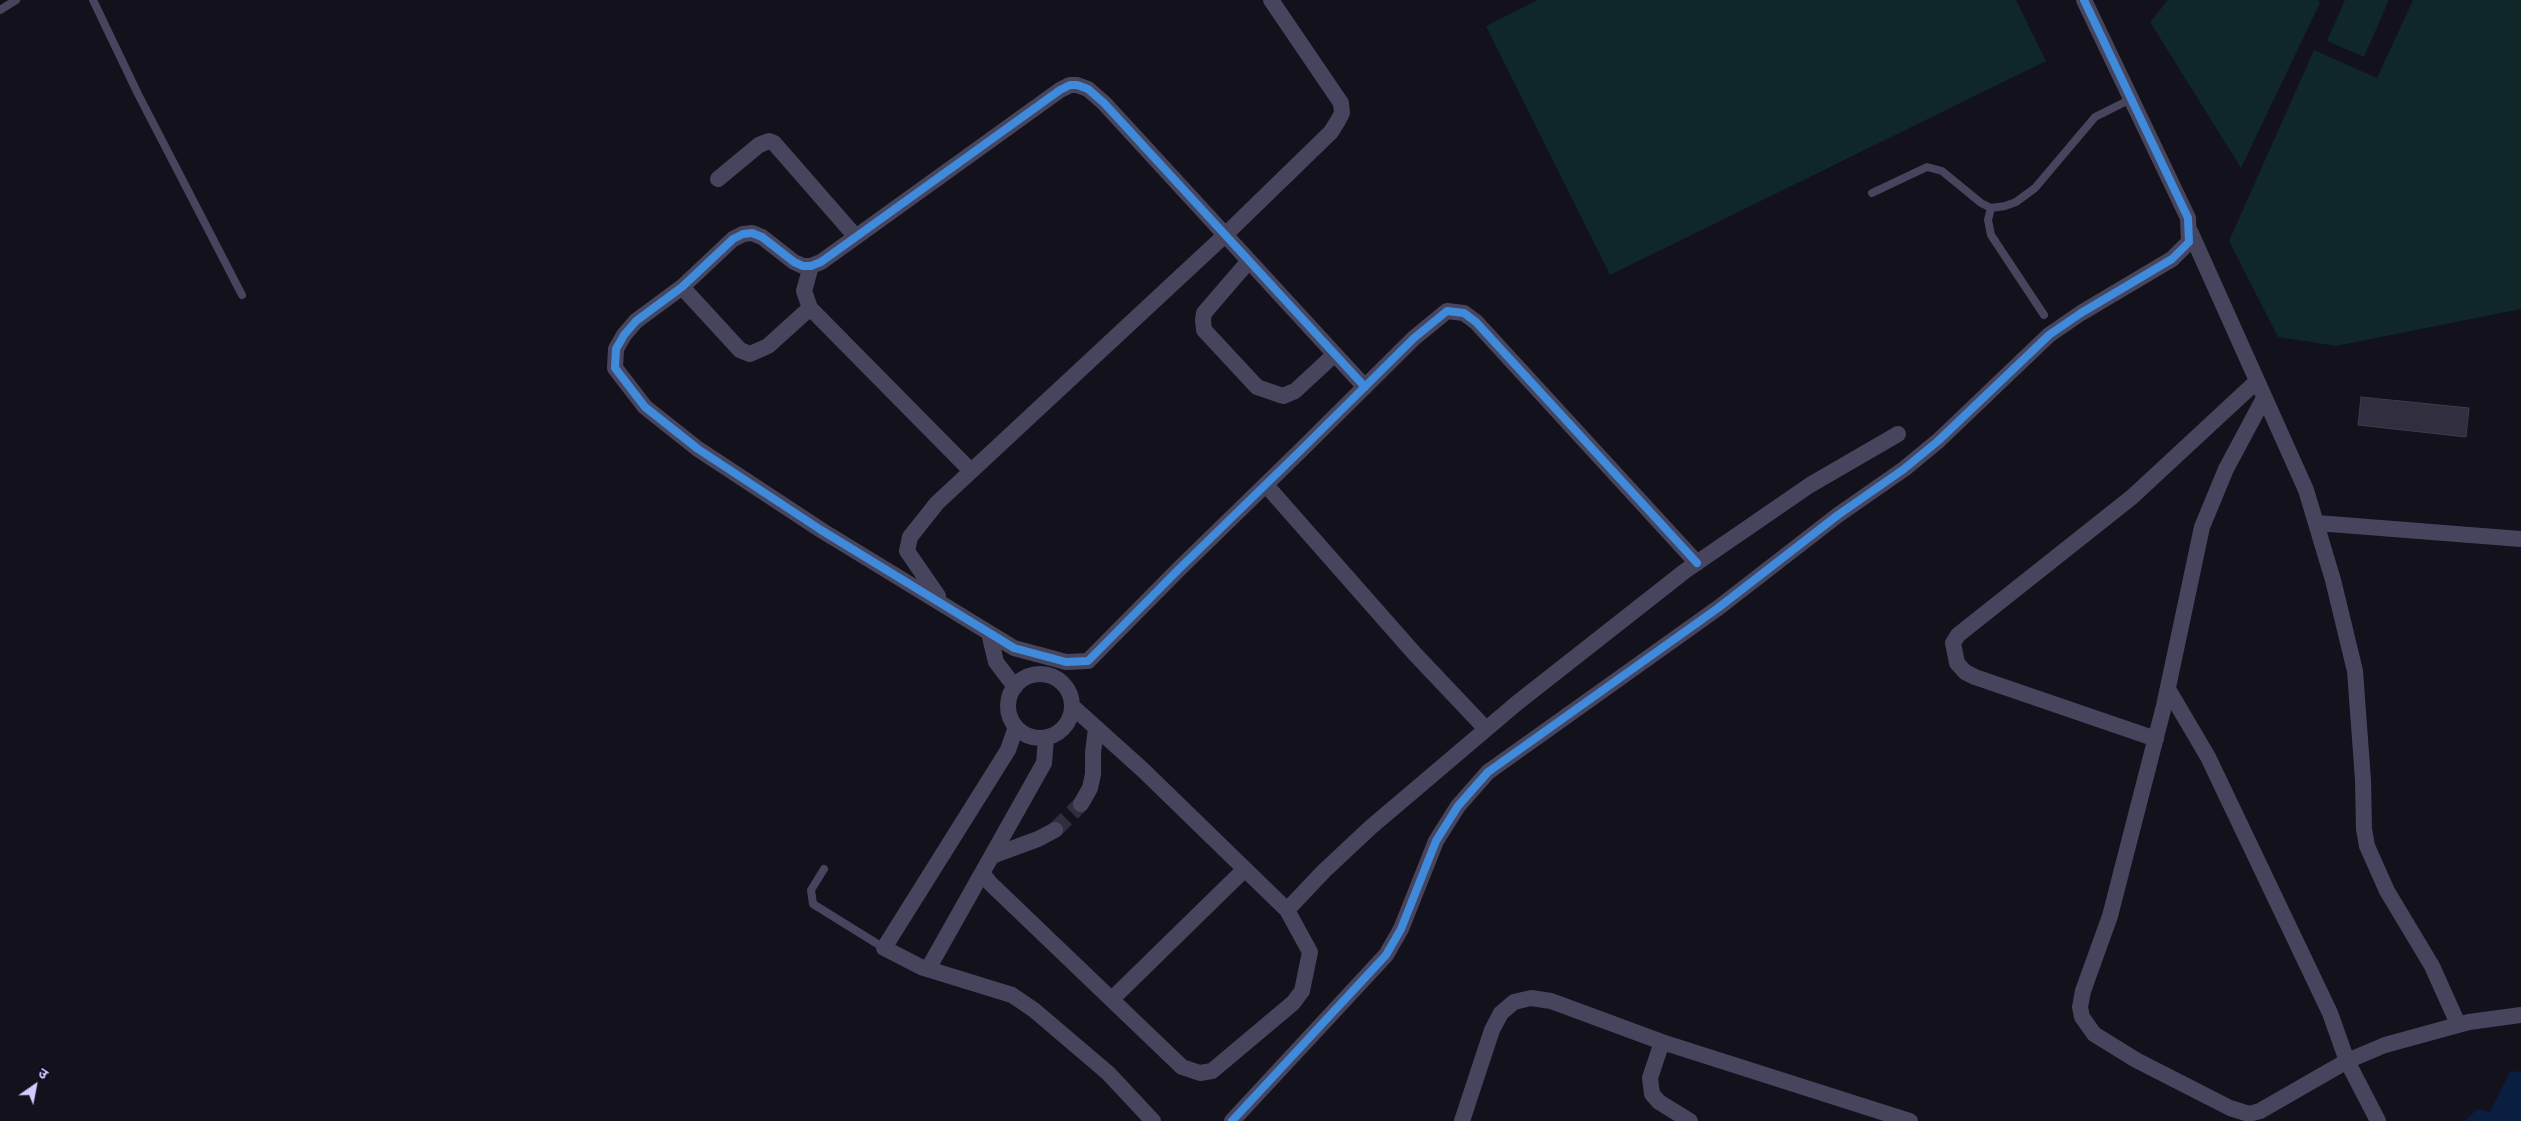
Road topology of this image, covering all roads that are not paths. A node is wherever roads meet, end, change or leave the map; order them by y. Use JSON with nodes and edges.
{"nodes":[{"id":1,"x":16,"y":0,"type":"edge"},
{"id":2,"x":93,"y":0,"type":"edge"},
{"id":3,"x":1271,"y":0,"type":"edge"},
{"id":4,"x":2084,"y":0,"type":"edge"},
{"id":5,"x":0,"y":10,"type":"edge"},
{"id":6,"x":2131,"y":99,"type":"junction"},
{"id":7,"x":718,"y":179,"type":"dead end"},
{"id":8,"x":1872,"y":193,"type":"dead end"},
{"id":9,"x":1991,"y":208,"type":"junction"},
{"id":10,"x":2190,"y":231,"type":"junction"},
{"id":11,"x":1224,"y":236,"type":"junction"},
{"id":12,"x":856,"y":237,"type":"junction"},
{"id":13,"x":1248,"y":262,"type":"junction"},
{"id":14,"x":811,"y":266,"type":"junction"},
{"id":15,"x":682,"y":287,"type":"junction"},
{"id":16,"x":242,"y":295,"type":"dead end"},
{"id":17,"x":810,"y":308,"type":"junction"},
{"id":18,"x":2044,"y":316,"type":"dead end"},
{"id":19,"x":1335,"y":354,"type":"junction"},
{"id":20,"x":2257,"y":381,"type":"junction"},
{"id":21,"x":1365,"y":388,"type":"junction"},
{"id":22,"x":2264,"y":398,"type":"junction"},
{"id":23,"x":1898,"y":434,"type":"dead end"},
{"id":24,"x":970,"y":470,"type":"junction"},
{"id":25,"x":1266,"y":485,"type":"junction"},
{"id":26,"x":2317,"y":522,"type":"junction"},
{"id":27,"x":2521,"y":539,"type":"edge"},
{"id":28,"x":1697,"y":563,"type":"junction"},
{"id":29,"x":943,"y":604,"type":"junction"},
{"id":30,"x":989,"y":633,"type":"junction"},
{"id":31,"x":1044,"y":656,"type":"junction"},
{"id":32,"x":1078,"y":662,"type":"junction"},
{"id":33,"x":1031,"y":675,"type":"junction"},
{"id":34,"x":1064,"y":683,"type":"junction"},
{"id":35,"x":1015,"y":687,"type":"junction"},
{"id":36,"x":2168,"y":689,"type":"junction"},
{"id":37,"x":1073,"y":707,"type":"junction"},
{"id":38,"x":1016,"y":727,"type":"junction"},
{"id":39,"x":1096,"y":728,"type":"junction"},
{"id":40,"x":1486,"y":729,"type":"junction"},
{"id":41,"x":1046,"y":739,"type":"junction"},
{"id":42,"x":2156,"y":739,"type":"junction"},
{"id":43,"x":1081,"y":804,"type":"tunnel mouth"},
{"id":44,"x":1055,"y":830,"type":"tunnel mouth"},
{"id":45,"x":992,"y":856,"type":"junction"},
{"id":46,"x":824,"y":869,"type":"dead end"},
{"id":47,"x":1245,"y":869,"type":"junction"},
{"id":48,"x":982,"y":872,"type":"junction"},
{"id":49,"x":1287,"y":910,"type":"junction"},
{"id":50,"x":884,"y":948,"type":"junction"},
{"id":51,"x":928,"y":969,"type":"junction"},
{"id":52,"x":1112,"y":999,"type":"junction"},
{"id":53,"x":2521,"y":1015,"type":"edge"},
{"id":54,"x":2458,"y":1024,"type":"junction"},
{"id":55,"x":1662,"y":1042,"type":"junction"},
{"id":56,"x":2347,"y":1061,"type":"junction"},
{"id":57,"x":1153,"y":1121,"type":"edge"},
{"id":58,"x":1232,"y":1121,"type":"edge"},
{"id":59,"x":1462,"y":1121,"type":"edge"},
{"id":60,"x":1690,"y":1121,"type":"edge"},
{"id":61,"x":1910,"y":1121,"type":"edge"},
{"id":62,"x":2378,"y":1121,"type":"edge"}],
"edges":[{"from":1,"to":5,"type":"lane"},
{"from":2,"to":16,"type":"lane"},
{"from":3,"to":11,"type":"street"},
{"from":4,"to":6,"type":"street"},
{"from":6,"to":9,"type":"lane"},
{"from":6,"to":10,"type":"street"},
{"from":7,"to":12,"type":"street"},
{"from":8,"to":9,"type":"lane"},
{"from":9,"to":18,"type":"lane"},
{"from":10,"to":20,"type":"street"},
{"from":10,"to":58,"type":"street"},
{"from":11,"to":12,"type":"street"},
{"from":11,"to":13,"type":"street"},
{"from":11,"to":24,"type":"street"},
{"from":12,"to":14,"type":"street"},
{"from":13,"to":19,"type":"street"},
{"from":13,"to":19,"type":"street"},
{"from":14,"to":15,"type":"street"},
{"from":14,"to":17,"type":"street"},
{"from":15,"to":17,"type":"street"},
{"from":15,"to":29,"type":"street"},
{"from":17,"to":24,"type":"street"},
{"from":19,"to":21,"type":"street"},
{"from":20,"to":22,"type":"street"},
{"from":20,"to":42,"type":"street"},
{"from":21,"to":25,"type":"street"},
{"from":21,"to":28,"type":"street"},
{"from":22,"to":26,"type":"street"},
{"from":22,"to":36,"type":"street"},
{"from":23,"to":28,"type":"street"},
{"from":24,"to":29,"type":"street"},
{"from":25,"to":32,"type":"street"},
{"from":25,"to":40,"type":"street"},
{"from":26,"to":27,"type":"street"},
{"from":26,"to":54,"type":"street"},
{"from":28,"to":40,"type":"street"},
{"from":29,"to":30,"type":"street"},
{"from":30,"to":31,"type":"street"},
{"from":30,"to":35,"type":"street"},
{"from":31,"to":32,"type":"street"},
{"from":31,"to":33,"type":"street"},
{"from":32,"to":34,"type":"street"},
{"from":33,"to":34,"type":"street"},
{"from":33,"to":35,"type":"street"},
{"from":34,"to":37,"type":"street"},
{"from":35,"to":38,"type":"street"},
{"from":36,"to":42,"type":"street"},
{"from":36,"to":56,"type":"street"},
{"from":37,"to":39,"type":"street"},
{"from":37,"to":41,"type":"street"},
{"from":38,"to":41,"type":"street"},
{"from":38,"to":50,"type":"street"},
{"from":39,"to":43,"type":"street"},
{"from":39,"to":47,"type":"street"},
{"from":40,"to":49,"type":"street"},
{"from":41,"to":45,"type":"street"},
{"from":42,"to":56,"type":"street"},
{"from":44,"to":45,"type":"street"},
{"from":45,"to":48,"type":"street"},
{"from":46,"to":50,"type":"lane"},
{"from":47,"to":49,"type":"street"},
{"from":47,"to":52,"type":"street"},
{"from":48,"to":51,"type":"street"},
{"from":48,"to":52,"type":"street"},
{"from":49,"to":52,"type":"street"},
{"from":50,"to":51,"type":"street"},
{"from":51,"to":57,"type":"street"},
{"from":53,"to":54,"type":"street"},
{"from":54,"to":56,"type":"street"},
{"from":55,"to":59,"type":"street"},
{"from":55,"to":60,"type":"street"},
{"from":55,"to":61,"type":"street"},
{"from":56,"to":62,"type":"street"}]}
